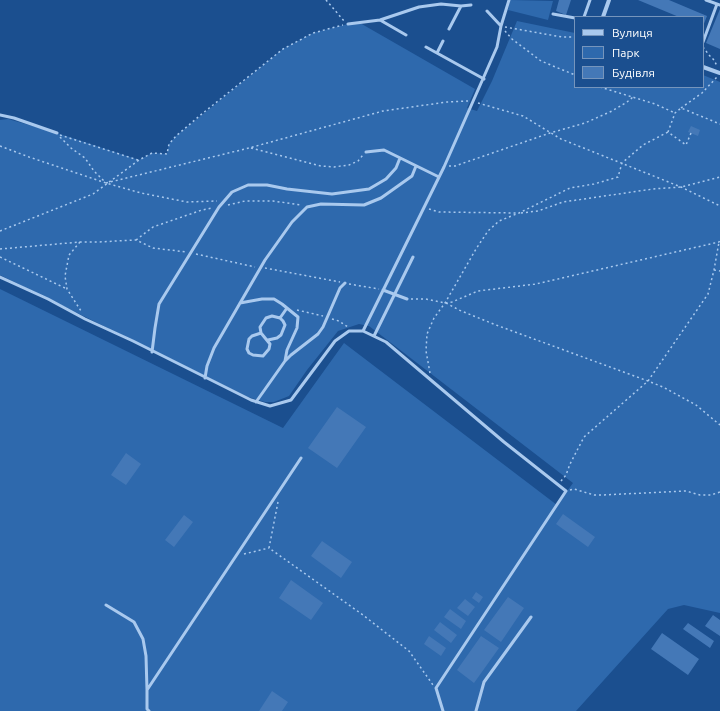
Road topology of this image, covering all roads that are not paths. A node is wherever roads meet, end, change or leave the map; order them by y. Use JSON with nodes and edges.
{"nodes":[{"id":1,"x":509,"y":0,"type":"edge"},
{"id":2,"x":590,"y":0,"type":"edge"},
{"id":3,"x":609,"y":0,"type":"edge"},
{"id":4,"x":706,"y":0,"type":"edge"},
{"id":5,"x":471,"y":5,"type":"dead end"},
{"id":6,"x":719,"y":5,"type":"edge"},
{"id":7,"x":461,"y":6,"type":"junction"},
{"id":8,"x":487,"y":11,"type":"dead end"},
{"id":9,"x":553,"y":14,"type":"dead end"},
{"id":10,"x":584,"y":16,"type":"edge"},
{"id":11,"x":603,"y":16,"type":"edge"},
{"id":12,"x":574,"y":18,"type":"edge"},
{"id":13,"x":380,"y":20,"type":"junction"},
{"id":14,"x":348,"y":24,"type":"road end"},
{"id":15,"x":502,"y":26,"type":"junction"},
{"id":16,"x":449,"y":29,"type":"dead end"},
{"id":17,"x":406,"y":35,"type":"dead end"},
{"id":18,"x":704,"y":40,"type":"edge"},
{"id":19,"x":443,"y":41,"type":"dead end"},
{"id":20,"x":426,"y":47,"type":"dead end"},
{"id":21,"x":437,"y":53,"type":"junction"},
{"id":22,"x":704,"y":67,"type":"edge"},
{"id":23,"x":720,"y":73,"type":"edge"},
{"id":24,"x":484,"y":79,"type":"junction"},
{"id":25,"x":0,"y":115,"type":"edge"},
{"id":26,"x":57,"y":133,"type":"road end"},
{"id":27,"x":366,"y":152,"type":"road end"},
{"id":28,"x":400,"y":158,"type":"junction"},
{"id":29,"x":416,"y":166,"type":"junction"},
{"id":30,"x":438,"y":177,"type":"junction"},
{"id":31,"x":413,"y":257,"type":"dead end"},
{"id":32,"x":0,"y":277,"type":"edge"},
{"id":33,"x":345,"y":283,"type":"dead end"},
{"id":34,"x":383,"y":290,"type":"junction"},
{"id":35,"x":395,"y":294,"type":"junction"},
{"id":36,"x":407,"y":298,"type":"road end"},
{"id":37,"x":240,"y":303,"type":"junction"},
{"id":38,"x":287,"y":308,"type":"junction"},
{"id":39,"x":280,"y":318,"type":"junction"},
{"id":40,"x":362,"y":331,"type":"junction"},
{"id":41,"x":261,"y":333,"type":"junction"},
{"id":42,"x":374,"y":336,"type":"junction"},
{"id":43,"x":268,"y":340,"type":"junction"},
{"id":44,"x":152,"y":352,"type":"junction"},
{"id":45,"x":285,"y":361,"type":"junction"},
{"id":46,"x":205,"y":378,"type":"junction"},
{"id":47,"x":256,"y":402,"type":"junction"},
{"id":48,"x":301,"y":458,"type":"dead end"},
{"id":49,"x":106,"y":604,"type":"dead end"},
{"id":50,"x":531,"y":617,"type":"dead end"},
{"id":51,"x":147,"y":690,"type":"junction"},
{"id":52,"x":149,"y":711,"type":"edge"},
{"id":53,"x":443,"y":711,"type":"edge"},
{"id":54,"x":476,"y":711,"type":"edge"}],
"edges":[{"from":1,"to":15,"type":"lane"},
{"from":2,"to":10,"type":"lane"},
{"from":3,"to":11,"type":"street"},
{"from":4,"to":6,"type":"lane"},
{"from":5,"to":7,"type":"lane"},
{"from":6,"to":18,"type":"lane"},
{"from":7,"to":13,"type":"lane"},
{"from":7,"to":16,"type":"lane"},
{"from":8,"to":15,"type":"lane"},
{"from":9,"to":12,"type":"lane"},
{"from":13,"to":14,"type":"lane"},
{"from":13,"to":17,"type":"lane"},
{"from":15,"to":24,"type":"lane"},
{"from":19,"to":21,"type":"lane"},
{"from":20,"to":21,"type":"lane"},
{"from":21,"to":24,"type":"lane"},
{"from":22,"to":23,"type":"street"},
{"from":24,"to":30,"type":"lane"},
{"from":25,"to":26,"type":"lane"},
{"from":27,"to":28,"type":"lane"},
{"from":28,"to":29,"type":"lane"},
{"from":28,"to":44,"type":"lane"},
{"from":29,"to":30,"type":"lane"},
{"from":29,"to":37,"type":"lane"},
{"from":30,"to":34,"type":"lane"},
{"from":31,"to":35,"type":"lane"},
{"from":32,"to":44,"type":"lane"},
{"from":33,"to":45,"type":"lane"},
{"from":34,"to":35,"type":"lane"},
{"from":34,"to":40,"type":"lane"},
{"from":35,"to":36,"type":"lane"},
{"from":35,"to":42,"type":"lane"},
{"from":37,"to":38,"type":"lane"},
{"from":37,"to":46,"type":"lane"},
{"from":38,"to":39,"type":"lane"},
{"from":38,"to":45,"type":"lane"},
{"from":39,"to":41,"type":"lane"},
{"from":39,"to":43,"type":"lane"},
{"from":40,"to":42,"type":"lane"},
{"from":40,"to":47,"type":"lane"},
{"from":41,"to":43,"type":"lane"},
{"from":41,"to":43,"type":"lane"},
{"from":42,"to":53,"type":"lane"},
{"from":44,"to":46,"type":"lane"},
{"from":45,"to":47,"type":"lane"},
{"from":46,"to":47,"type":"lane"},
{"from":48,"to":51,"type":"lane"},
{"from":49,"to":51,"type":"lane"},
{"from":50,"to":54,"type":"lane"},
{"from":51,"to":52,"type":"lane"}]}
